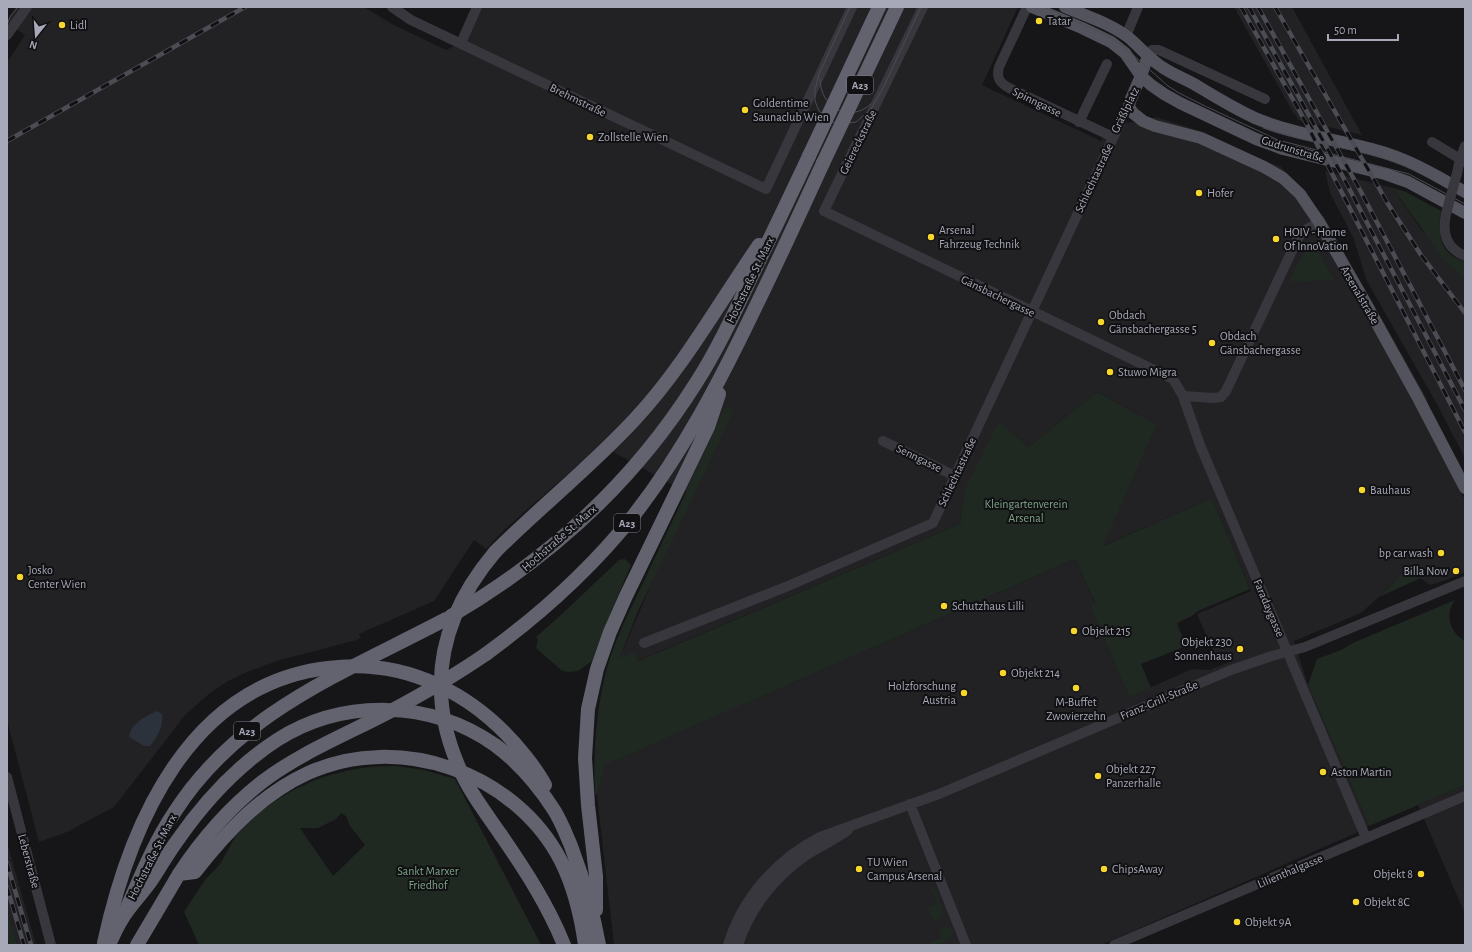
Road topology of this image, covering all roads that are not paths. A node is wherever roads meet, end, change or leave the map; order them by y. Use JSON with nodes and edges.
{"nodes":[{"id":1,"x":27,"y":7,"type":"edge"},
{"id":2,"x":392,"y":7,"type":"edge"},
{"id":3,"x":477,"y":7,"type":"edge"},
{"id":4,"x":852,"y":7,"type":"edge"},
{"id":5,"x":879,"y":7,"type":"edge"},
{"id":6,"x":897,"y":7,"type":"edge"},
{"id":7,"x":923,"y":7,"type":"edge"},
{"id":8,"x":1027,"y":7,"type":"edge"},
{"id":9,"x":1032,"y":7,"type":"edge"},
{"id":10,"x":1065,"y":7,"type":"edge"},
{"id":11,"x":1138,"y":7,"type":"edge"},
{"id":12,"x":7,"y":35,"type":"edge"},
{"id":13,"x":1126,"y":36,"type":"junction"},
{"id":14,"x":461,"y":43,"type":"junction"},
{"id":15,"x":1148,"y":56,"type":"junction"},
{"id":16,"x":1107,"y":64,"type":"dead end"},
{"id":17,"x":1141,"y":76,"type":"junction"},
{"id":18,"x":1265,"y":98,"type":"dead end"},
{"id":19,"x":1129,"y":104,"type":"junction"},
{"id":20,"x":1079,"y":122,"type":"junction"},
{"id":21,"x":1113,"y":137,"type":"junction"},
{"id":22,"x":1432,"y":142,"type":"dead end"},
{"id":23,"x":1465,"y":146,"type":"edge"},
{"id":24,"x":1462,"y":160,"type":"edge"},
{"id":25,"x":1465,"y":192,"type":"edge"},
{"id":26,"x":784,"y":208,"type":"junction"},
{"id":27,"x":824,"y":211,"type":"joint"},
{"id":28,"x":1465,"y":212,"type":"edge"},
{"id":29,"x":1318,"y":222,"type":"junction"},
{"id":30,"x":1465,"y":256,"type":"edge"},
{"id":31,"x":1032,"y":312,"type":"junction"},
{"id":32,"x":730,"y":360,"type":"junction"},
{"id":33,"x":1173,"y":379,"type":"joint"},
{"id":34,"x":1183,"y":396,"type":"junction"},
{"id":35,"x":883,"y":441,"type":"dead end"},
{"id":36,"x":955,"y":476,"type":"junction"},
{"id":37,"x":1465,"y":488,"type":"edge"},
{"id":38,"x":1465,"y":581,"type":"edge"},
{"id":39,"x":644,"y":643,"type":"dead end"},
{"id":40,"x":1287,"y":652,"type":"junction"},
{"id":41,"x":7,"y":777,"type":"edge"},
{"id":42,"x":1465,"y":796,"type":"edge"},
{"id":43,"x":910,"y":804,"type":"junction"},
{"id":44,"x":555,"y":811,"type":"junction"},
{"id":45,"x":854,"y":825,"type":"junction"},
{"id":46,"x":1366,"y":838,"type":"junction"},
{"id":47,"x":179,"y":874,"type":"junction"},
{"id":48,"x":122,"y":919,"type":"junction"},
{"id":49,"x":596,"y":930,"type":"junction"},
{"id":50,"x":50,"y":945,"type":"edge"},
{"id":51,"x":104,"y":945,"type":"edge"},
{"id":52,"x":109,"y":945,"type":"edge"},
{"id":53,"x":137,"y":945,"type":"edge"},
{"id":54,"x":564,"y":945,"type":"edge"},
{"id":55,"x":585,"y":945,"type":"edge"},
{"id":56,"x":599,"y":945,"type":"edge"},
{"id":57,"x":728,"y":945,"type":"edge"},
{"id":58,"x":738,"y":945,"type":"edge"},
{"id":59,"x":966,"y":945,"type":"edge"},
{"id":60,"x":1114,"y":945,"type":"edge"}],
"edges":[{"from":1,"to":12,"type":"street"},
{"from":2,"to":14,"type":"street","name":"Brehmstraße"},
{"from":3,"to":14,"type":"street"},
{"from":4,"to":14,"type":"street","name":"Brehmstraße"},
{"from":5,"to":26,"type":"highway","name":"Hochstraße St. Marx","number":"A23","bridge":true},
{"from":6,"to":32,"type":"highway","name":"Hochstraße St. Marx","number":"A23","bridge":true},
{"from":7,"to":27,"type":"street","name":"Geiereckstraße"},
{"from":8,"to":20,"type":"street","name":"Spinngasse"},
{"from":9,"to":17,"type":"main road","name":"Gudrunstraße"},
{"from":10,"to":13,"type":"main road","name":"Gudrunstraße"},
{"from":11,"to":13,"type":"street"},
{"from":13,"to":15,"type":"main road","name":"Gudrunstraße"},
{"from":15,"to":17,"type":"main road","name":"Gräßlplatz"},
{"from":15,"to":18,"type":"street"},
{"from":15,"to":25,"type":"main road","name":"Gudrunstraße"},
{"from":16,"to":20,"type":"street"},
{"from":17,"to":19,"type":"main road","name":"Gräßlplatz"},
{"from":17,"to":28,"type":"main road","name":"Gudrunstraße"},
{"from":19,"to":21,"type":"street","name":"Gräßlplatz"},
{"from":19,"to":29,"type":"main road","name":"Arsenalstraße"},
{"from":20,"to":21,"type":"street","name":"Gräßlplatz"},
{"from":21,"to":31,"type":"street","name":"Schlechtastraße"},
{"from":22,"to":24,"type":"street"},
{"from":23,"to":24,"type":"street"},
{"from":24,"to":30,"type":"street","bridge":true},
{"from":26,"to":48,"type":"highway","name":"Hochstraße St. Marx","number":"A23","bridge":true},
{"from":26,"to":54,"type":"highway","bridge":true},
{"from":27,"to":31,"type":"street","name":"Gänsbachergasse"},
{"from":29,"to":34,"type":"street"},
{"from":29,"to":37,"type":"main road","name":"Arsenalstraße"},
{"from":31,"to":33,"type":"street","name":"Gänsbachergasse"},
{"from":31,"to":36,"type":"street","name":"Schlechtastraße"},
{"from":32,"to":47,"type":"highway","name":"Hochstraße St. Marx","number":"A23","bridge":true},
{"from":32,"to":49,"type":"highway"},
{"from":33,"to":34,"type":"street","name":"Faradaygasse"},
{"from":34,"to":40,"type":"street","name":"Faradaygasse"},
{"from":35,"to":36,"type":"street","name":"Senngasse"},
{"from":36,"to":39,"type":"street","name":"Schlechtastraße"},
{"from":38,"to":40,"type":"street","name":"Franz-Grill-Straße"},
{"from":40,"to":43,"type":"street","name":"Franz-Grill-Straße"},
{"from":40,"to":46,"type":"street","name":"Faradaygasse"},
{"from":41,"to":50,"type":"street","name":"Leberstraße"},
{"from":42,"to":46,"type":"street","name":"Lilienthalgasse"},
{"from":43,"to":45,"type":"street","name":"Franz-Grill-Straße"},
{"from":43,"to":59,"type":"street"},
{"from":44,"to":48,"type":"highway","bridge":true},
{"from":44,"to":49,"type":"highway"},
{"from":44,"to":51,"type":"highway"},
{"from":45,"to":57,"type":"street","name":"Franz-Grill-Straße"},
{"from":45,"to":58,"type":"street","name":"Franz-Grill-Straße"},
{"from":46,"to":60,"type":"street","name":"Lilienthalgasse"},
{"from":47,"to":53,"type":"highway","name":"Hochstraße St. Marx","number":"A23"},
{"from":47,"to":55,"type":"highway"},
{"from":48,"to":52,"type":"highway","name":"Hochstraße St. Marx","number":"A23"},
{"from":49,"to":56,"type":"highway"}]}
